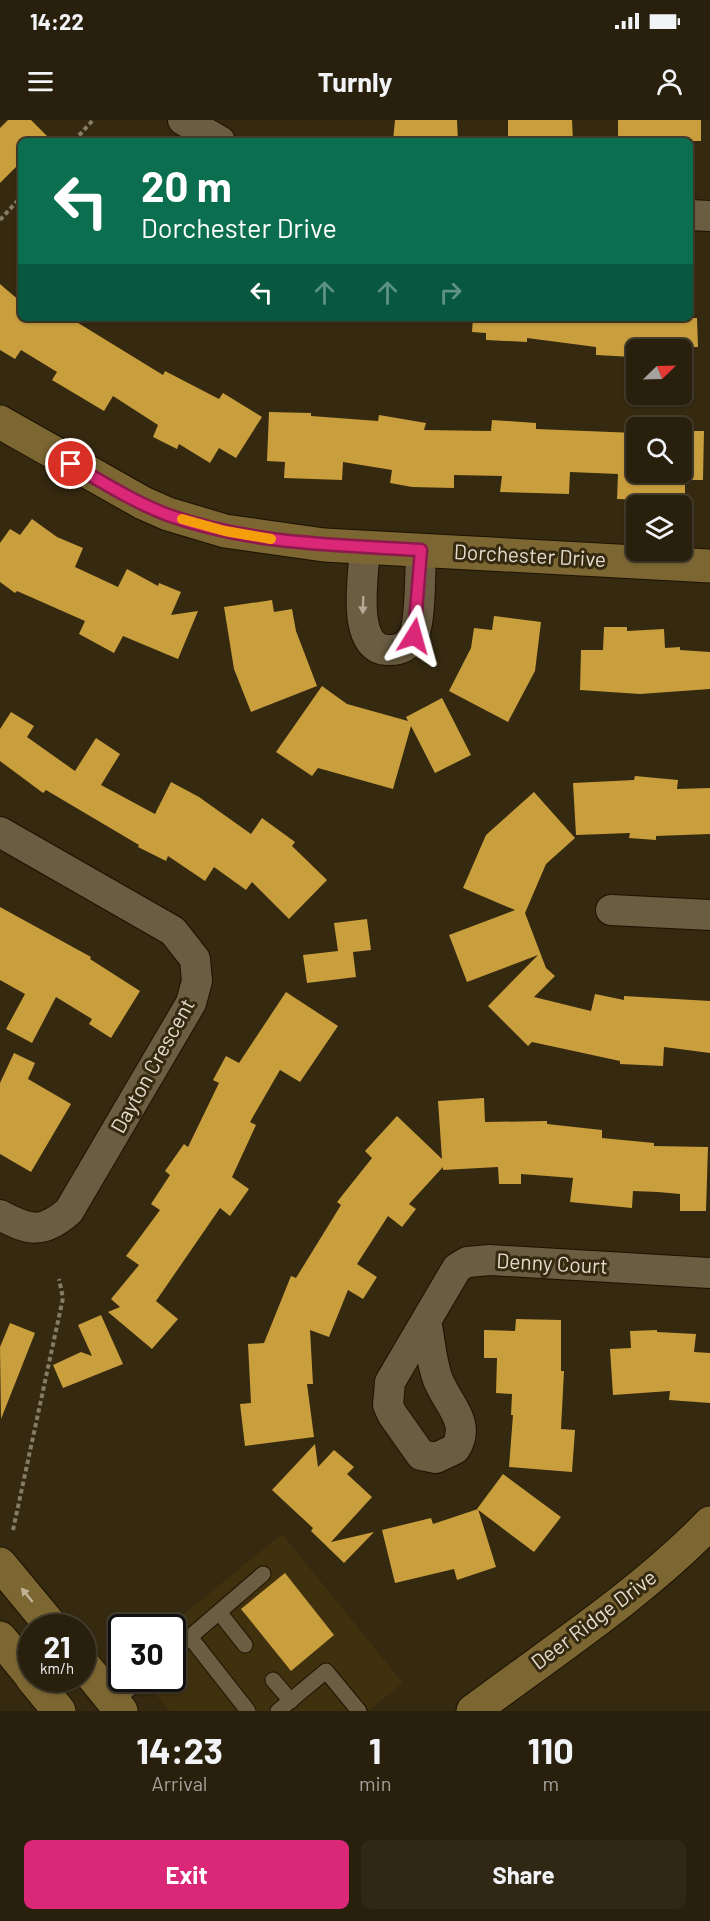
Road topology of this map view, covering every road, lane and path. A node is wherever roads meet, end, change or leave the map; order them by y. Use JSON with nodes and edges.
{"nodes":[{"id":1,"x":93,"y":120,"type":"edge"},
{"id":2,"x":183,"y":120,"type":"edge"},
{"id":3,"x":77,"y":138,"type":"edge"},
{"id":4,"x":215,"y":138,"type":"edge"},
{"id":5,"x":18,"y":200,"type":"edge"},
{"id":6,"x":693,"y":215,"type":"edge"},
{"id":7,"x":710,"y":216,"type":"edge"},
{"id":8,"x":0,"y":220,"type":"edge"},
{"id":9,"x":0,"y":423,"type":"edge"},
{"id":10,"x":365,"y":547,"type":"junction"},
{"id":11,"x":421,"y":550,"type":"junction"},
{"id":12,"x":710,"y":566,"type":"edge"},
{"id":13,"x":0,"y":832,"type":"edge"},
{"id":14,"x":611,"y":910,"type":"dead end"},
{"id":15,"x":710,"y":915,"type":"edge"},
{"id":16,"x":0,"y":1215,"type":"edge"},
{"id":17,"x":710,"y":1273,"type":"edge"},
{"id":18,"x":59,"y":1279,"type":"dead end"},
{"id":19,"x":426,"y":1322,"type":"dead end"},
{"id":20,"x":710,"y":1523,"type":"edge"},
{"id":21,"x":13,"y":1530,"type":"dead end"},
{"id":22,"x":0,"y":1564,"type":"edge"},
{"id":23,"x":263,"y":1574,"type":"dead end"},
{"id":24,"x":219,"y":1612,"type":"junction"},
{"id":25,"x":41,"y":1614,"type":"edge"},
{"id":26,"x":190,"y":1637,"type":"junction"},
{"id":27,"x":0,"y":1638,"type":"edge"},
{"id":28,"x":186,"y":1641,"type":"edge"},
{"id":29,"x":245,"y":1645,"type":"dead end"},
{"id":30,"x":18,"y":1660,"type":"edge"},
{"id":31,"x":273,"y":1680,"type":"dead end"},
{"id":32,"x":96,"y":1681,"type":"edge"},
{"id":33,"x":43,"y":1692,"type":"edge"},
{"id":34,"x":130,"y":1692,"type":"edge"},
{"id":35,"x":291,"y":1701,"type":"junction"},
{"id":36,"x":118,"y":1707,"type":"edge"},
{"id":37,"x":59,"y":1711,"type":"edge"},
{"id":38,"x":248,"y":1711,"type":"edge"},
{"id":39,"x":278,"y":1711,"type":"edge"},
{"id":40,"x":359,"y":1711,"type":"edge"},
{"id":41,"x":473,"y":1711,"type":"edge"}],
"edges":[{"from":1,"to":3,"type":"path"},
{"from":2,"to":4,"type":"street"},
{"from":5,"to":8,"type":"path"},
{"from":6,"to":7,"type":"street"},
{"from":9,"to":10,"type":"street","name":"Dorchester Drive"},
{"from":10,"to":11,"type":"street","name":"Dorchester Drive"},
{"from":10,"to":11,"type":"street","one_way":true},
{"from":11,"to":12,"type":"street","name":"Dorchester Drive"},
{"from":13,"to":16,"type":"street","name":"Dayton Crescent"},
{"from":14,"to":15,"type":"street"},
{"from":17,"to":19,"type":"street","name":"Denny Court"},
{"from":18,"to":21,"type":"path"},
{"from":20,"to":41,"type":"street","name":"Deer Ridge Drive"},
{"from":25,"to":22,"type":"street","one_way":true},
{"from":23,"to":24,"type":"lane"},
{"from":24,"to":26,"type":"lane"},
{"from":24,"to":29,"type":"lane"},
{"from":26,"to":28,"type":"lane"},
{"from":26,"to":38,"type":"lane"},
{"from":27,"to":30,"type":"street"},
{"from":31,"to":35,"type":"lane"},
{"from":32,"to":36,"type":"street"},
{"from":33,"to":37,"type":"street"},
{"from":34,"to":36,"type":"lane"},
{"from":35,"to":39,"type":"lane"},
{"from":35,"to":40,"type":"lane"}]}
